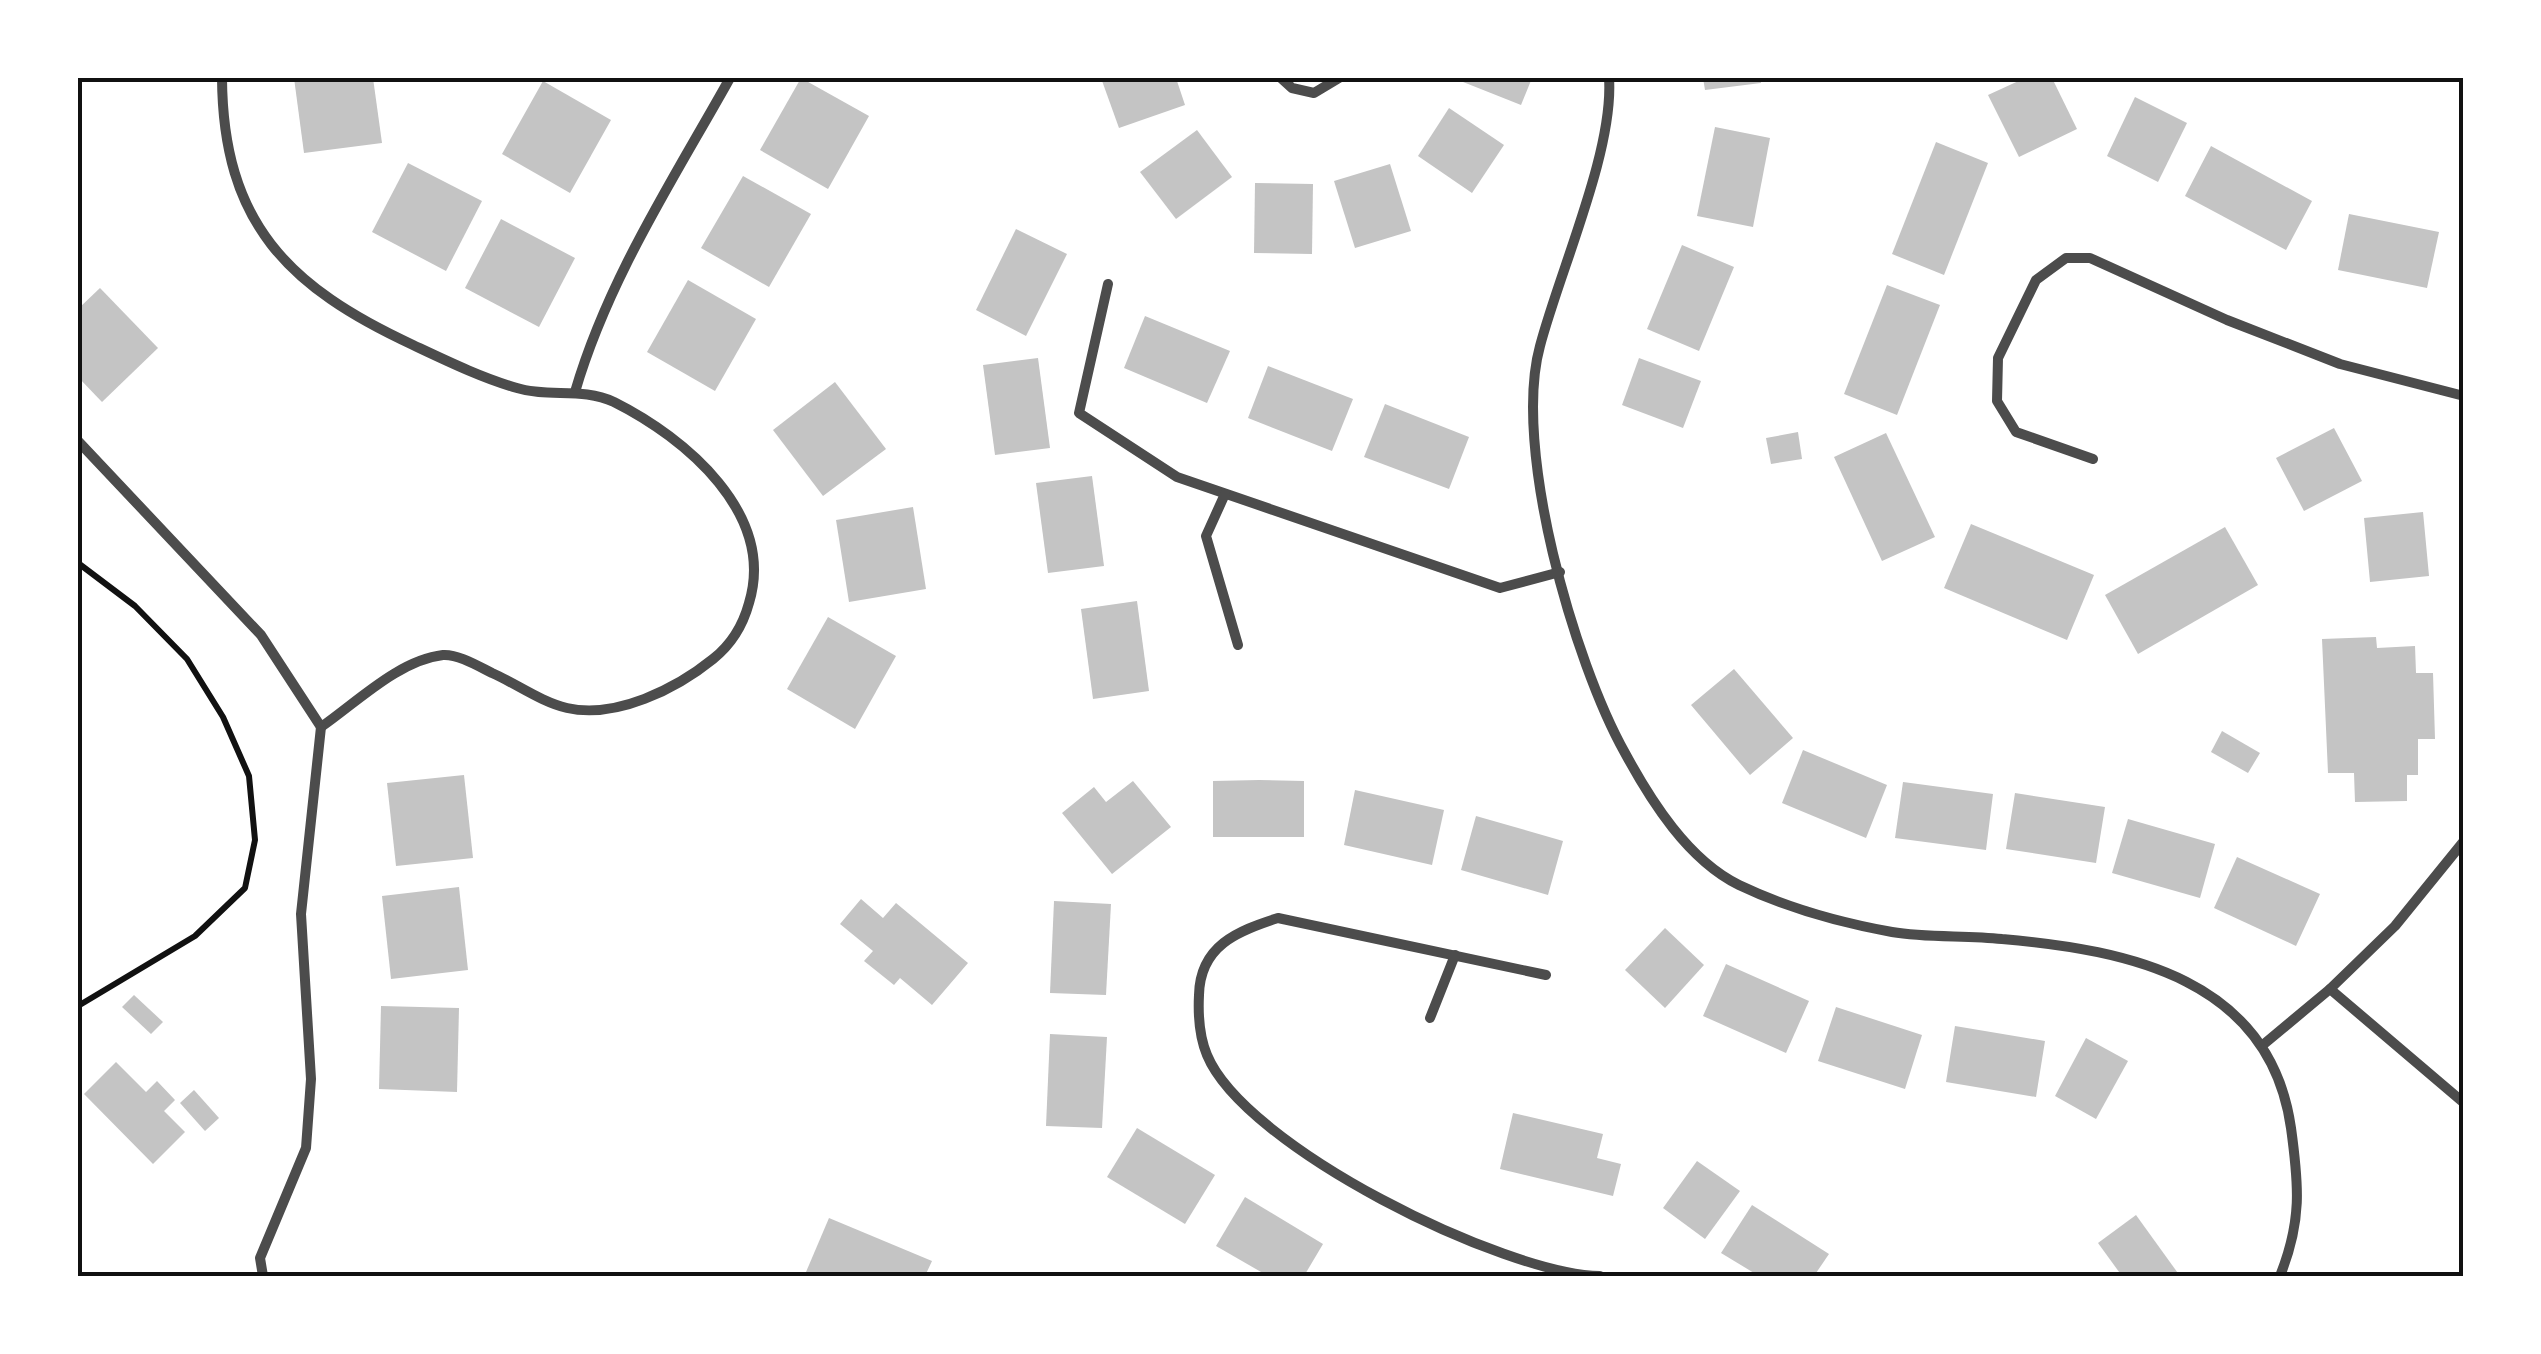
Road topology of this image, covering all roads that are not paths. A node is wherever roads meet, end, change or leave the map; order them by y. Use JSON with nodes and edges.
{"nodes":[{"id":1,"x":222,"y":78,"type":"edge"},
{"id":2,"x":730,"y":78,"type":"edge"},
{"id":3,"x":1281,"y":78,"type":"edge"},
{"id":4,"x":1339,"y":78,"type":"edge"},
{"id":5,"x":1608,"y":78,"type":"edge"},
{"id":6,"x":1108,"y":284,"type":"dead end"},
{"id":7,"x":576,"y":392,"type":"junction"},
{"id":8,"x":2464,"y":396,"type":"edge"},
{"id":9,"x":78,"y":441,"type":"edge"},
{"id":10,"x":2092,"y":459,"type":"dead end"},
{"id":11,"x":1226,"y":494,"type":"junction"},
{"id":12,"x":1560,"y":572,"type":"junction"},
{"id":13,"x":1238,"y":646,"type":"dead end"},
{"id":14,"x":321,"y":727,"type":"junction"},
{"id":15,"x":2464,"y":841,"type":"edge"},
{"id":16,"x":1454,"y":955,"type":"junction"},
{"id":17,"x":1546,"y":975,"type":"dead end"},
{"id":18,"x":2330,"y":989,"type":"junction"},
{"id":19,"x":1430,"y":1018,"type":"dead end"},
{"id":20,"x":2264,"y":1044,"type":"junction"},
{"id":21,"x":2464,"y":1103,"type":"edge"},
{"id":22,"x":263,"y":1276,"type":"edge"},
{"id":23,"x":1600,"y":1276,"type":"edge"},
{"id":24,"x":2280,"y":1276,"type":"edge"}],
"edges":[{"from":1,"to":7,"type":"street"},
{"from":2,"to":7,"type":"street"},
{"from":3,"to":4,"type":"street"},
{"from":5,"to":12,"type":"street"},
{"from":6,"to":11,"type":"street"},
{"from":7,"to":14,"type":"street"},
{"from":8,"to":10,"type":"street"},
{"from":9,"to":14,"type":"street"},
{"from":11,"to":12,"type":"street"},
{"from":11,"to":13,"type":"street"},
{"from":12,"to":20,"type":"street"},
{"from":14,"to":22,"type":"street"},
{"from":15,"to":18,"type":"street"},
{"from":16,"to":17,"type":"street"},
{"from":16,"to":19,"type":"street"},
{"from":16,"to":23,"type":"street"},
{"from":18,"to":20,"type":"street"},
{"from":18,"to":21,"type":"street"},
{"from":20,"to":24,"type":"street"}]}
